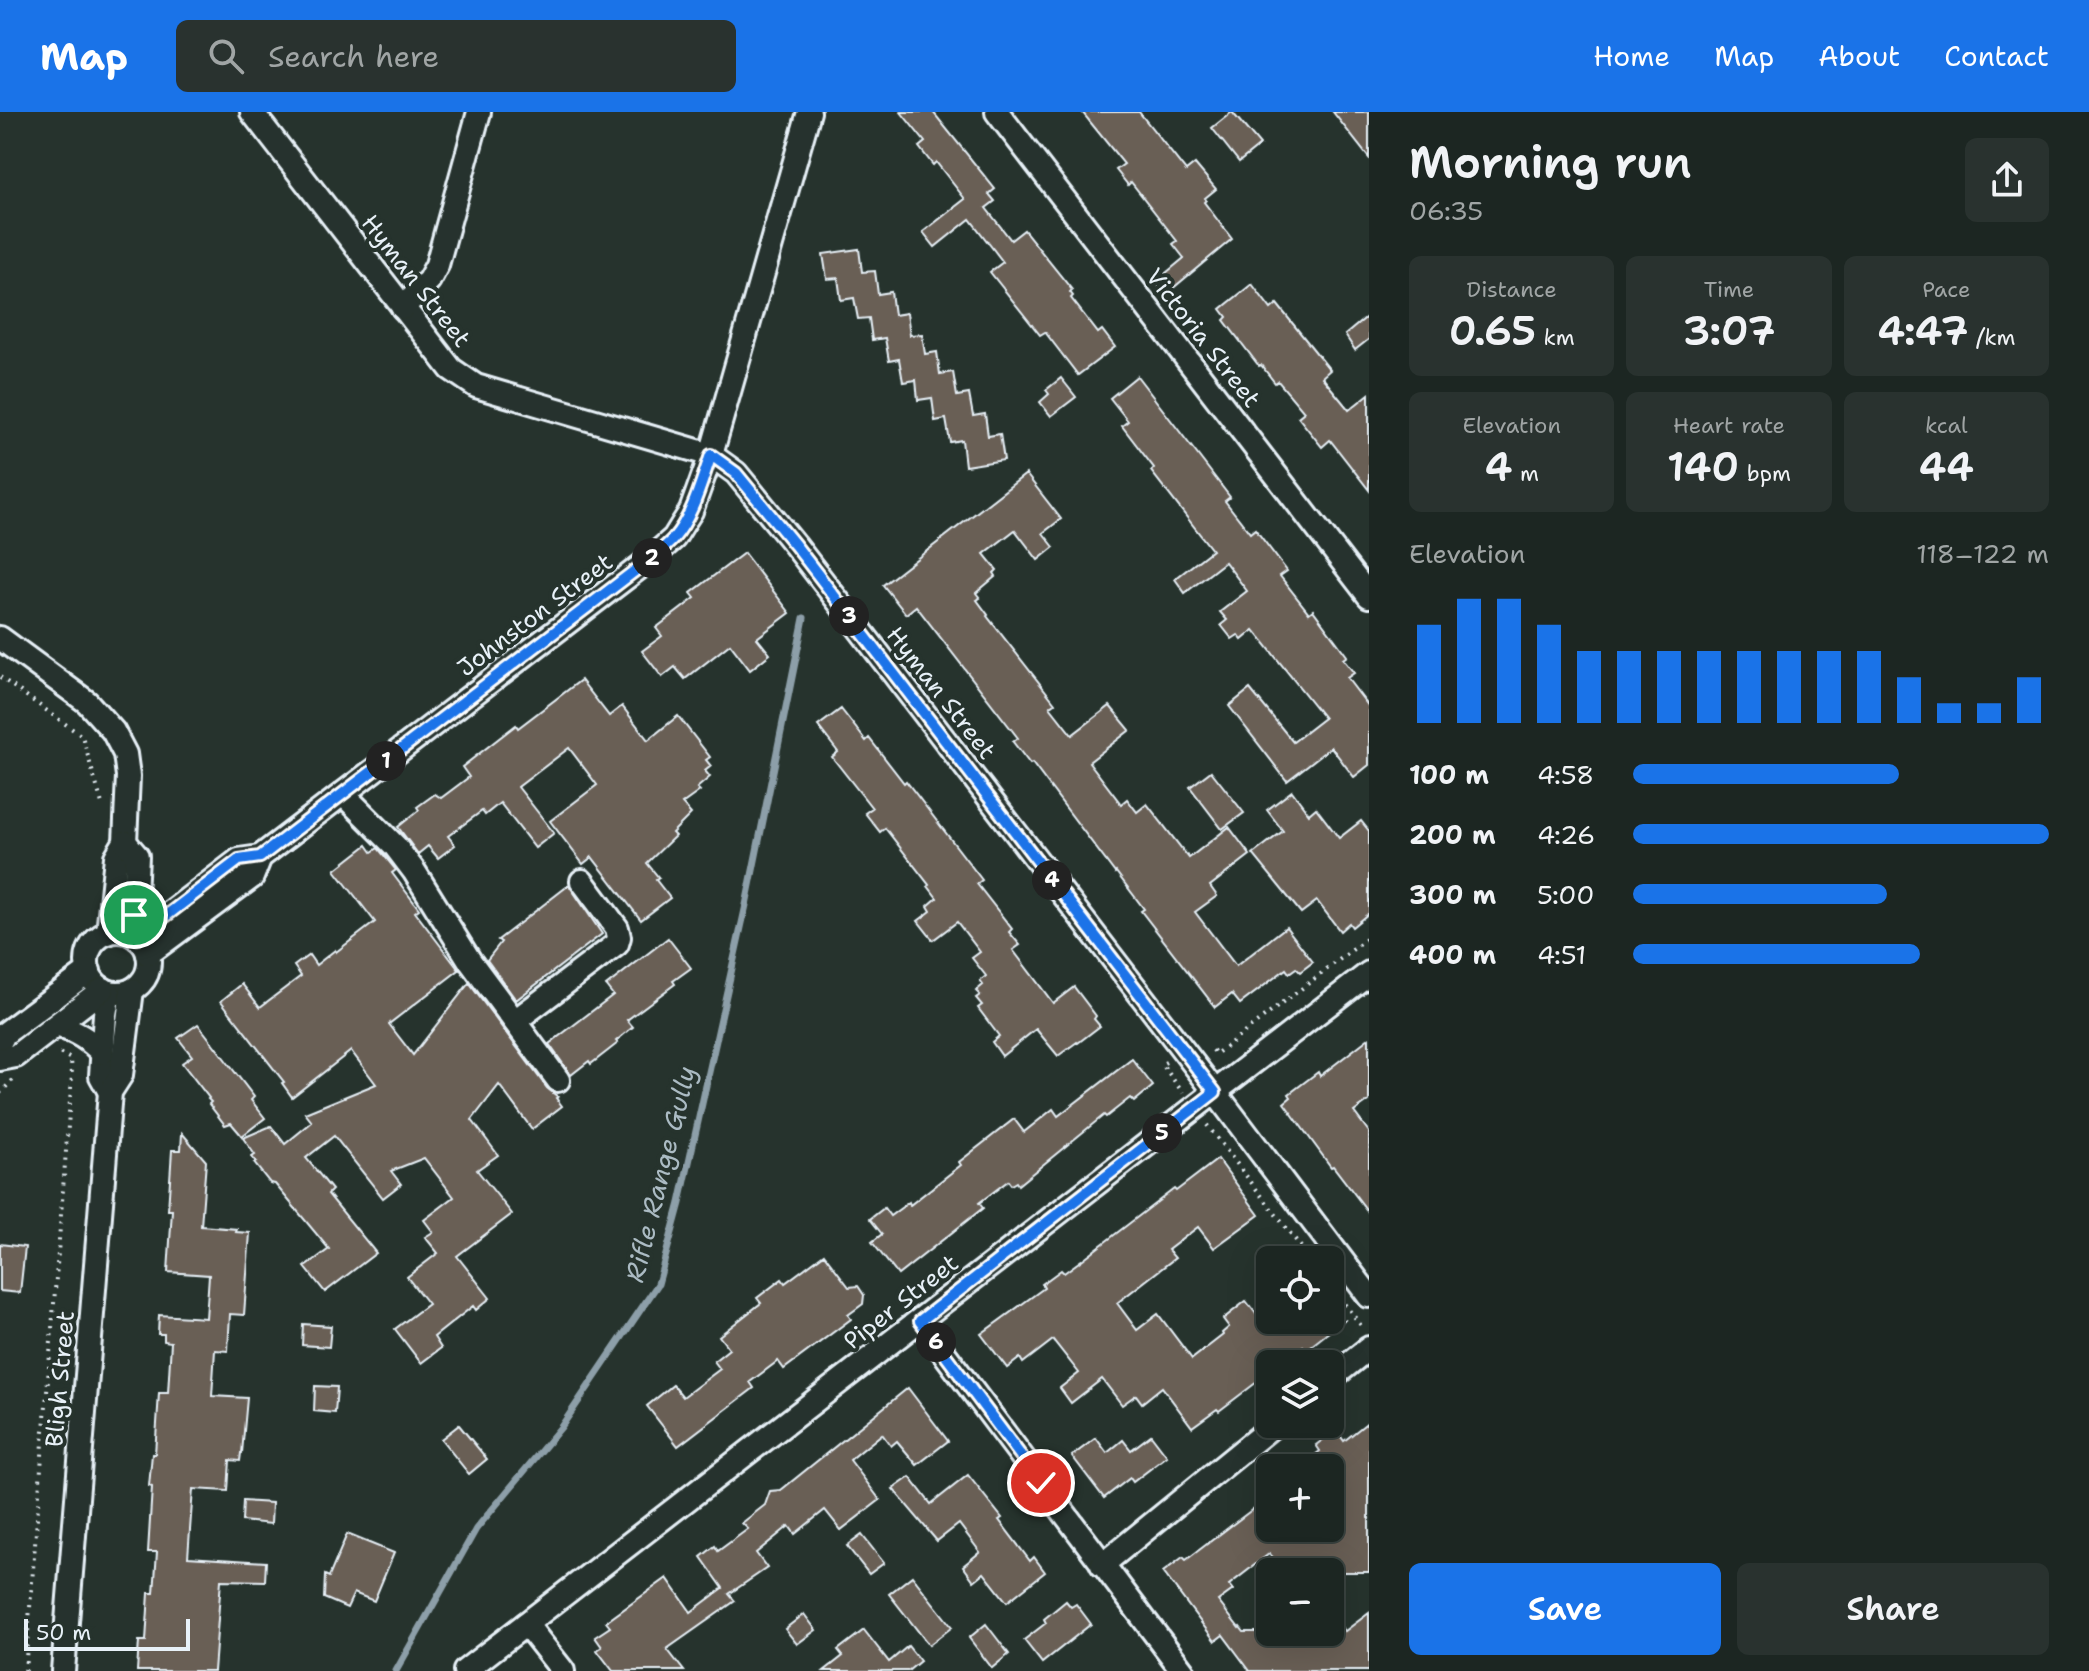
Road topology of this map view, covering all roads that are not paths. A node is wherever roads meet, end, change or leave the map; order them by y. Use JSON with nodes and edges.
{"nodes":[{"id":1,"x":252,"y":112,"type":"edge"},
{"id":2,"x":479,"y":112,"type":"edge"},
{"id":3,"x":809,"y":112,"type":"edge"},
{"id":4,"x":997,"y":112,"type":"edge"},
{"id":5,"x":403,"y":308,"type":"junction"},
{"id":6,"x":711,"y":455,"type":"junction"},
{"id":7,"x":1369,"y":596,"type":"edge"},
{"id":8,"x":0,"y":638,"type":"edge"},
{"id":9,"x":343,"y":794,"type":"junction"},
{"id":10,"x":125,"y":842,"type":"junction"},
{"id":11,"x":582,"y":881,"type":"dead end"},
{"id":12,"x":108,"y":933,"type":"junction"},
{"id":13,"x":139,"y":942,"type":"junction"},
{"id":14,"x":89,"y":971,"type":"junction"},
{"id":15,"x":1369,"y":973,"type":"edge"},
{"id":16,"x":106,"y":990,"type":"junction"},
{"id":17,"x":132,"y":990,"type":"junction"},
{"id":18,"x":515,"y":1021,"type":"junction"},
{"id":19,"x":57,"y":1025,"type":"junction"},
{"id":20,"x":0,"y":1042,"type":"edge"},
{"id":21,"x":102,"y":1053,"type":"junction"},
{"id":22,"x":0,"y":1059,"type":"edge"},
{"id":23,"x":558,"y":1080,"type":"dead end"},
{"id":24,"x":110,"y":1092,"type":"junction"},
{"id":25,"x":1215,"y":1092,"type":"junction"},
{"id":26,"x":1369,"y":1296,"type":"edge"},
{"id":27,"x":920,"y":1321,"type":"junction"},
{"id":28,"x":1367,"y":1339,"type":"edge"},
{"id":29,"x":1344,"y":1364,"type":"edge"},
{"id":30,"x":1258,"y":1438,"type":"edge"},
{"id":31,"x":1102,"y":1565,"type":"junction"},
{"id":32,"x":526,"y":1624,"type":"junction"},
{"id":33,"x":63,"y":1671,"type":"edge"},
{"id":34,"x":465,"y":1671,"type":"edge"},
{"id":35,"x":563,"y":1671,"type":"edge"},
{"id":36,"x":1183,"y":1671,"type":"edge"}],
"edges":[{"from":1,"to":5,"type":"street","name":"Hyman Street"},
{"from":2,"to":5,"type":"street"},
{"from":3,"to":6,"type":"street","name":"Johnston Street"},
{"from":4,"to":7,"type":"street","name":"Victoria Street"},
{"from":5,"to":6,"type":"street","name":"Hyman Street"},
{"from":6,"to":9,"type":"street","name":"Johnston Street"},
{"from":6,"to":25,"type":"street","name":"Hyman Street"},
{"from":8,"to":10,"type":"street"},
{"from":9,"to":13,"type":"street","name":"Johnston Street"},
{"from":9,"to":18,"type":"street"},
{"from":10,"to":12,"type":"street"},
{"from":10,"to":13,"type":"street"},
{"from":11,"to":18,"type":"street"},
{"from":12,"to":13,"type":"street"},
{"from":12,"to":14,"type":"street"},
{"from":13,"to":17,"type":"street"},
{"from":14,"to":16,"type":"street"},
{"from":14,"to":20,"type":"street"},
{"from":15,"to":25,"type":"street","name":"Piper Street"},
{"from":16,"to":17,"type":"street"},
{"from":16,"to":19,"type":"street"},
{"from":16,"to":21,"type":"street","name":"Bligh Street"},
{"from":17,"to":24,"type":"street","name":"Bligh Street"},
{"from":18,"to":23,"type":"street"},
{"from":19,"to":21,"type":"street"},
{"from":19,"to":22,"type":"street"},
{"from":21,"to":24,"type":"street","name":"Bligh Street"},
{"from":24,"to":33,"type":"street","name":"Bligh Street"},
{"from":25,"to":26,"type":"street","name":"Hyman Street"},
{"from":25,"to":27,"type":"street","name":"Piper Street"},
{"from":27,"to":31,"type":"street"},
{"from":27,"to":32,"type":"street","name":"Piper Street"},
{"from":28,"to":29,"type":"street"},
{"from":30,"to":31,"type":"street"},
{"from":31,"to":36,"type":"street"},
{"from":32,"to":34,"type":"street","name":"Piper Street"},
{"from":32,"to":35,"type":"street"}]}
